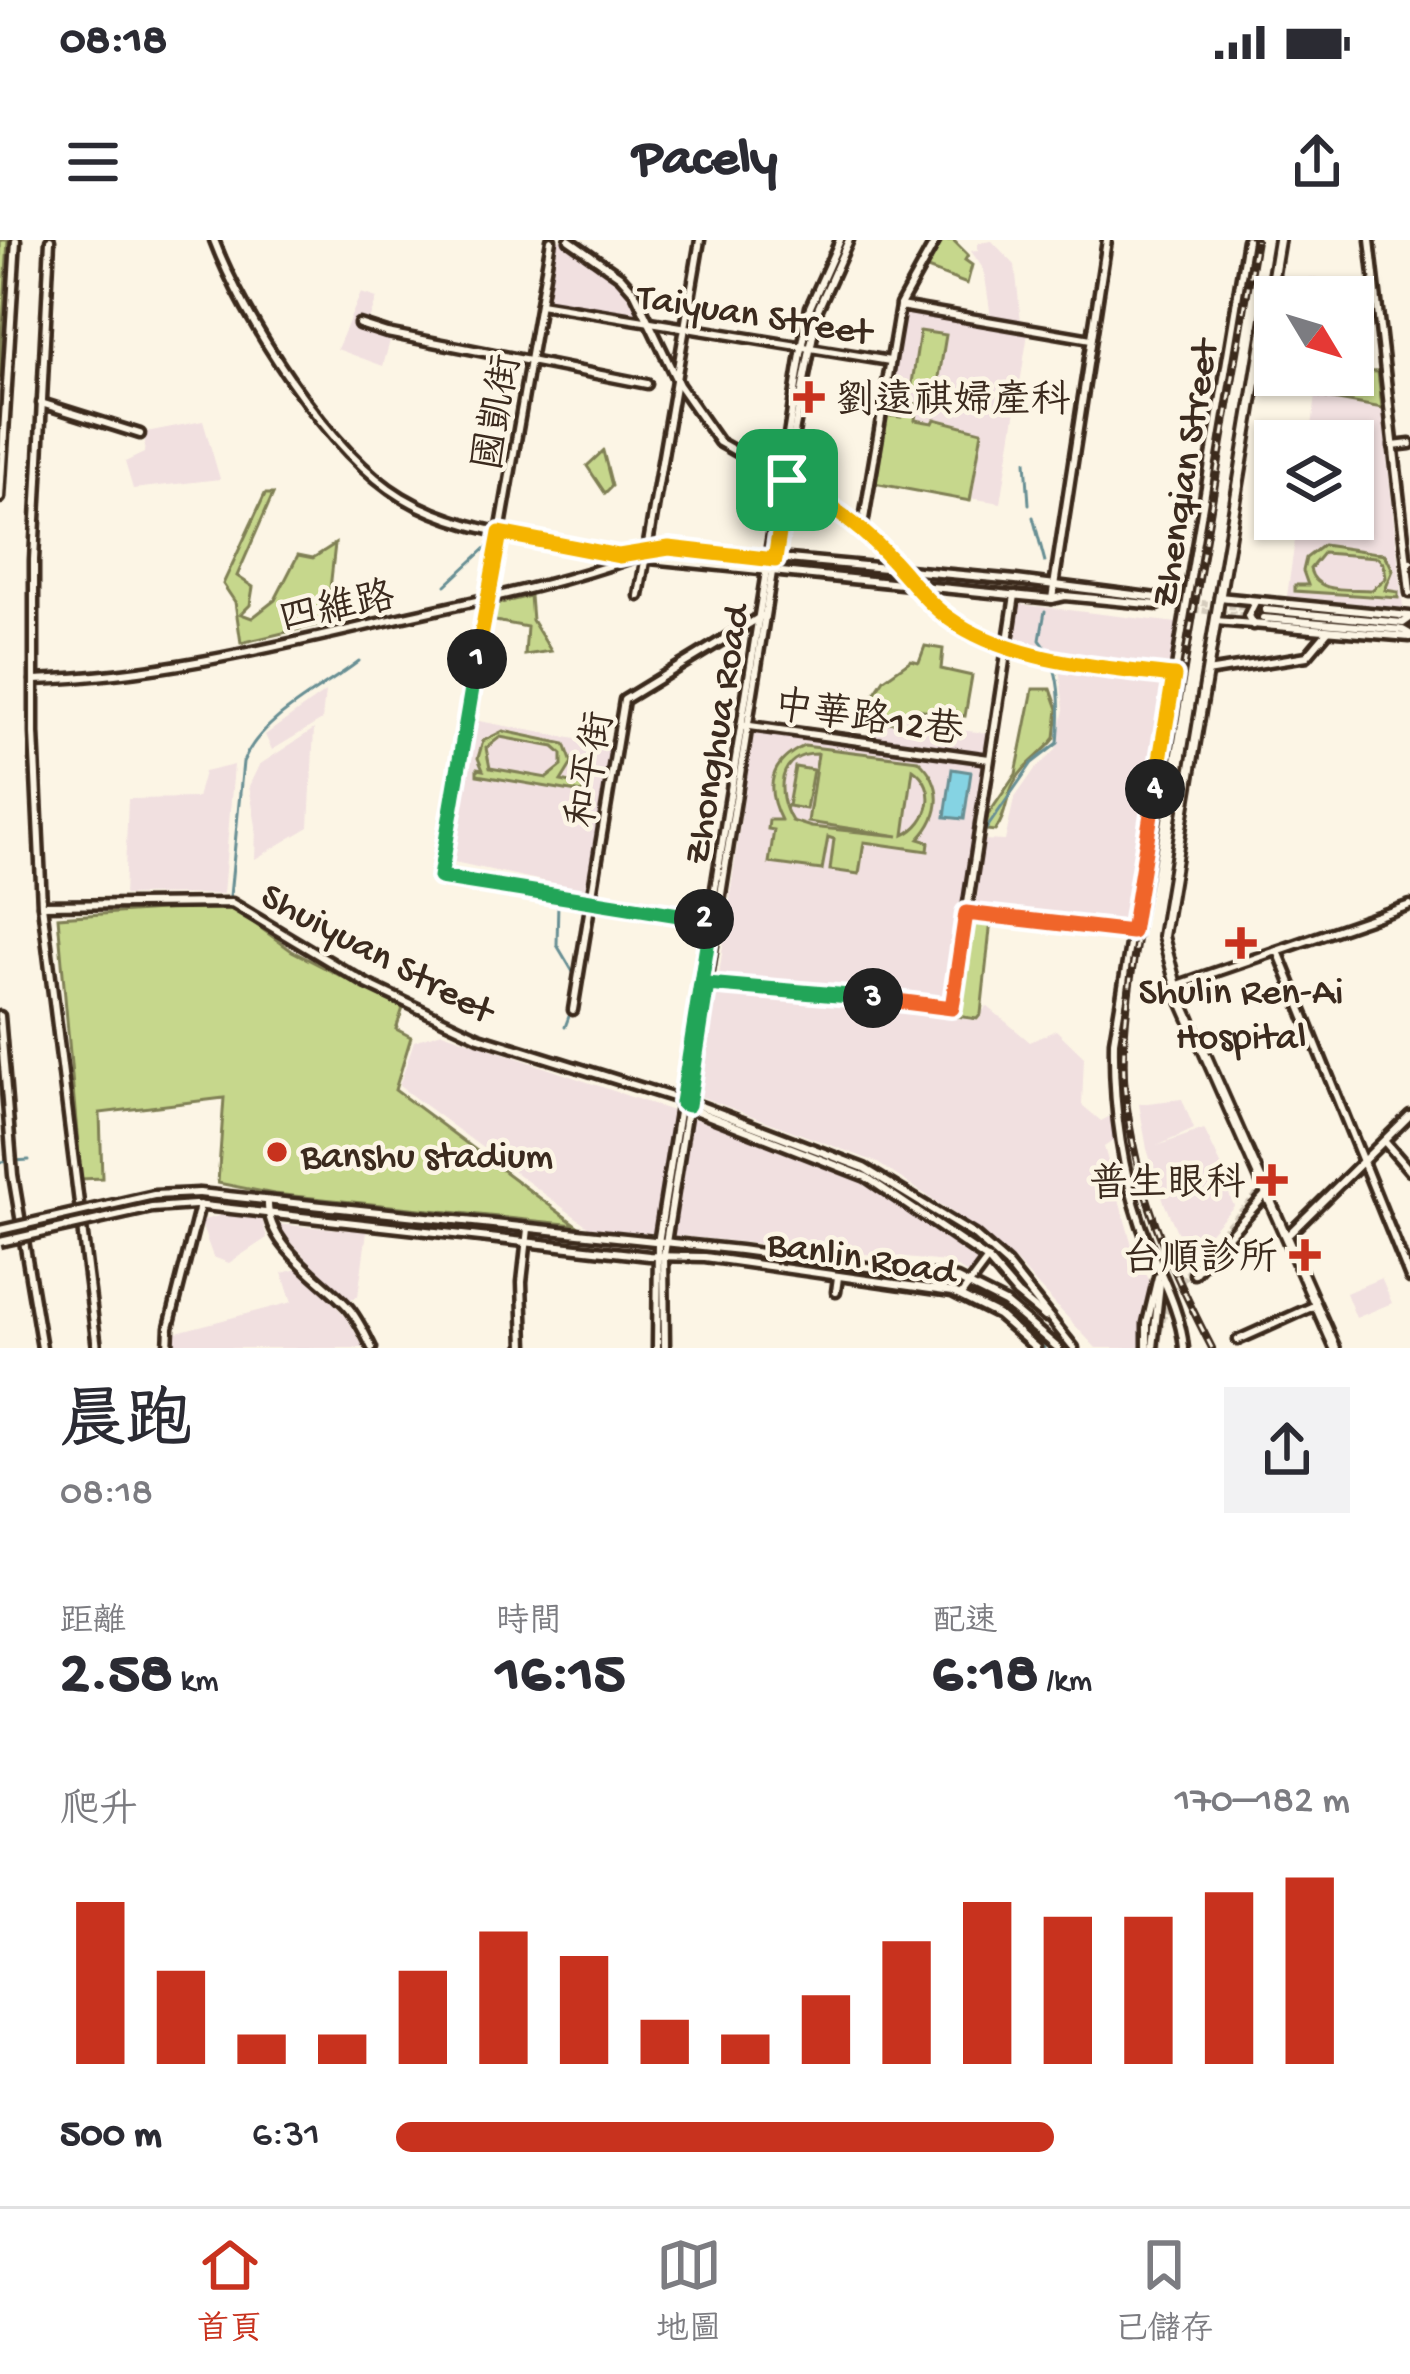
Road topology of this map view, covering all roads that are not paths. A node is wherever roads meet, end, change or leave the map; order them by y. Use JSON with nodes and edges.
{"nodes":[{"id":1,"x":16,"y":240,"type":"edge"},
{"id":2,"x":50,"y":240,"type":"edge"},
{"id":3,"x":214,"y":240,"type":"edge"},
{"id":4,"x":551,"y":240,"type":"edge"},
{"id":5,"x":568,"y":240,"type":"edge"},
{"id":6,"x":700,"y":240,"type":"edge"},
{"id":7,"x":845,"y":240,"type":"edge"},
{"id":8,"x":936,"y":240,"type":"edge"},
{"id":9,"x":1107,"y":240,"type":"edge"},
{"id":10,"x":1246,"y":240,"type":"edge"},
{"id":11,"x":1279,"y":240,"type":"edge"},
{"id":12,"x":1370,"y":240,"type":"edge"},
{"id":13,"x":540,"y":304,"type":"junction"},
{"id":14,"x":900,"y":306,"type":"junction"},
{"id":15,"x":648,"y":320,"type":"junction"},
{"id":16,"x":359,"y":324,"type":"dead end"},
{"id":17,"x":682,"y":326,"type":"junction"},
{"id":18,"x":1091,"y":339,"type":"junction"},
{"id":19,"x":806,"y":346,"type":"junction"},
{"id":20,"x":530,"y":361,"type":"junction"},
{"id":21,"x":890,"y":362,"type":"junction"},
{"id":22,"x":676,"y":380,"type":"junction"},
{"id":23,"x":647,"y":384,"type":"dead end"},
{"id":24,"x":41,"y":403,"type":"junction"},
{"id":25,"x":140,"y":434,"type":"dead end"},
{"id":26,"x":1410,"y":444,"type":"edge"},
{"id":27,"x":1393,"y":446,"type":"junction"},
{"id":28,"x":784,"y":478,"type":"junction"},
{"id":29,"x":0,"y":499,"type":"edge"},
{"id":30,"x":862,"y":531,"type":"junction"},
{"id":31,"x":500,"y":533,"type":"junction"},
{"id":32,"x":644,"y":554,"type":"junction"},
{"id":33,"x":771,"y":560,"type":"junction"},
{"id":34,"x":1408,"y":563,"type":"edge"},
{"id":35,"x":899,"y":568,"type":"junction"},
{"id":36,"x":770,"y":572,"type":"junction"},
{"id":37,"x":1054,"y":584,"type":"junction"},
{"id":38,"x":916,"y":586,"type":"junction"},
{"id":39,"x":1065,"y":592,"type":"junction"},
{"id":40,"x":1410,"y":593,"type":"edge"},
{"id":41,"x":1015,"y":595,"type":"junction"},
{"id":42,"x":639,"y":596,"type":"dead end"},
{"id":43,"x":487,"y":597,"type":"junction"},
{"id":44,"x":1220,"y":597,"type":"junction"},
{"id":45,"x":1052,"y":599,"type":"junction"},
{"id":46,"x":1157,"y":602,"type":"tunnel mouth"},
{"id":47,"x":1255,"y":602,"type":"junction"},
{"id":48,"x":1264,"y":614,"type":"tunnel mouth"},
{"id":49,"x":762,"y":616,"type":"junction"},
{"id":50,"x":1216,"y":621,"type":"junction"},
{"id":51,"x":1254,"y":626,"type":"junction"},
{"id":52,"x":1408,"y":626,"type":"edge"},
{"id":53,"x":1328,"y":631,"type":"junction"},
{"id":54,"x":1007,"y":645,"type":"junction"},
{"id":55,"x":1207,"y":672,"type":"junction"},
{"id":56,"x":1174,"y":676,"type":"junction"},
{"id":57,"x":34,"y":680,"type":"junction"},
{"id":58,"x":745,"y":725,"type":"junction"},
{"id":59,"x":989,"y":759,"type":"junction"},
{"id":60,"x":591,"y":901,"type":"junction"},
{"id":61,"x":42,"y":905,"type":"junction"},
{"id":62,"x":1410,"y":905,"type":"edge"},
{"id":63,"x":966,"y":913,"type":"junction"},
{"id":64,"x":714,"y":920,"type":"junction"},
{"id":65,"x":1132,"y":932,"type":"junction"},
{"id":66,"x":1278,"y":951,"type":"junction"},
{"id":67,"x":704,"y":984,"type":"junction"},
{"id":68,"x":1175,"y":986,"type":"junction"},
{"id":69,"x":573,"y":1010,"type":"dead end"},
{"id":70,"x":0,"y":1016,"type":"edge"},
{"id":71,"x":685,"y":1104,"type":"junction"},
{"id":72,"x":1410,"y":1114,"type":"edge"},
{"id":73,"x":1384,"y":1141,"type":"junction"},
{"id":74,"x":1362,"y":1162,"type":"junction"},
{"id":75,"x":1410,"y":1171,"type":"edge"},
{"id":76,"x":1266,"y":1194,"type":"junction"},
{"id":77,"x":268,"y":1201,"type":"junction"},
{"id":78,"x":198,"y":1205,"type":"junction"},
{"id":79,"x":267,"y":1215,"type":"junction"},
{"id":80,"x":528,"y":1229,"type":"junction"},
{"id":81,"x":0,"y":1230,"type":"edge"},
{"id":82,"x":1286,"y":1237,"type":"junction"},
{"id":83,"x":0,"y":1242,"type":"edge"},
{"id":84,"x":526,"y":1242,"type":"junction"},
{"id":85,"x":662,"y":1243,"type":"junction"},
{"id":86,"x":661,"y":1255,"type":"junction"},
{"id":87,"x":990,"y":1256,"type":"junction"},
{"id":88,"x":1159,"y":1273,"type":"junction"},
{"id":89,"x":1194,"y":1274,"type":"dead end"},
{"id":90,"x":838,"y":1277,"type":"junction"},
{"id":91,"x":1410,"y":1278,"type":"edge"},
{"id":92,"x":970,"y":1284,"type":"junction"},
{"id":93,"x":836,"y":1292,"type":"dead end"},
{"id":94,"x":961,"y":1295,"type":"junction"},
{"id":95,"x":1316,"y":1305,"type":"junction"},
{"id":96,"x":1238,"y":1340,"type":"dead end"},
{"id":97,"x":42,"y":1348,"type":"edge"},
{"id":98,"x":97,"y":1348,"type":"edge"},
{"id":99,"x":168,"y":1348,"type":"edge"},
{"id":100,"x":372,"y":1348,"type":"edge"},
{"id":101,"x":524,"y":1348,"type":"edge"},
{"id":102,"x":661,"y":1348,"type":"edge"},
{"id":103,"x":1036,"y":1348,"type":"edge"},
{"id":104,"x":1058,"y":1348,"type":"edge"},
{"id":105,"x":1074,"y":1348,"type":"edge"},
{"id":106,"x":1150,"y":1348,"type":"edge"},
{"id":107,"x":1184,"y":1348,"type":"edge"},
{"id":108,"x":1335,"y":1348,"type":"edge"}],
"edges":[{"from":1,"to":29,"type":"street"},
{"from":2,"to":24,"type":"street"},
{"from":3,"to":31,"type":"street"},
{"from":4,"to":13,"type":"street","name":"國凱街"},
{"from":5,"to":15,"type":"street"},
{"from":6,"to":17,"type":"street"},
{"from":7,"to":19,"type":"street","name":"Zhonghua Road"},
{"from":8,"to":14,"type":"street"},
{"from":9,"to":18,"type":"street"},
{"from":10,"to":56,"type":"street","name":"Zhenqian Street"},
{"from":11,"to":44,"type":"main road"},
{"from":12,"to":27,"type":"street"},
{"from":13,"to":15,"type":"street","name":"Taiyuan Street"},
{"from":13,"to":20,"type":"street","name":"國凱街"},
{"from":14,"to":18,"type":"street"},
{"from":14,"to":21,"type":"street"},
{"from":15,"to":17,"type":"street","name":"Taiyuan Street"},
{"from":15,"to":22,"type":"street"},
{"from":16,"to":20,"type":"street"},
{"from":17,"to":19,"type":"street","name":"Taiyuan Street"},
{"from":17,"to":22,"type":"street"},
{"from":18,"to":37,"type":"street"},
{"from":19,"to":21,"type":"street","name":"Taiyuan Street"},
{"from":19,"to":28,"type":"street","name":"Zhonghua Road"},
{"from":20,"to":23,"type":"street"},
{"from":20,"to":31,"type":"street","name":"國凱街"},
{"from":21,"to":30,"type":"street"},
{"from":22,"to":28,"type":"street"},
{"from":22,"to":32,"type":"street"},
{"from":24,"to":25,"type":"street"},
{"from":24,"to":57,"type":"street"},
{"from":26,"to":27,"type":"street"},
{"from":27,"to":34,"type":"street"},
{"from":28,"to":30,"type":"street"},
{"from":28,"to":33,"type":"street","name":"Zhonghua Road"},
{"from":30,"to":35,"type":"street"},
{"from":31,"to":32,"type":"street"},
{"from":31,"to":43,"type":"street","name":"國凱街"},
{"from":32,"to":33,"type":"street"},
{"from":32,"to":36,"type":"street"},
{"from":32,"to":42,"type":"street"},
{"from":32,"to":43,"type":"street","name":"四維路"},
{"from":33,"to":35,"type":"street"},
{"from":33,"to":36,"type":"street","name":"Zhonghua Road"},
{"from":34,"to":40,"type":"street"},
{"from":35,"to":37,"type":"street"},
{"from":35,"to":38,"type":"street"},
{"from":36,"to":38,"type":"street"},
{"from":36,"to":49,"type":"street","name":"Zhonghua Road"},
{"from":37,"to":39,"type":"street"},
{"from":37,"to":45,"type":"street"},
{"from":38,"to":41,"type":"street"},
{"from":38,"to":54,"type":"street"},
{"from":39,"to":45,"type":"street"},
{"from":39,"to":46,"type":"street"},
{"from":41,"to":45,"type":"street"},
{"from":41,"to":54,"type":"street"},
{"from":43,"to":57,"type":"street","name":"四維路"},
{"from":43,"to":60,"type":"street","name":"國凱街"},
{"from":44,"to":47,"type":"street"},
{"from":44,"to":50,"type":"main road"},
{"from":47,"to":51,"type":"street"},
{"from":47,"to":52,"type":"street"},
{"from":48,"to":52,"type":"street"},
{"from":49,"to":58,"type":"street","name":"Zhonghua Road"},
{"from":49,"to":60,"type":"street","name":"和平街"},
{"from":50,"to":51,"type":"street"},
{"from":50,"to":55,"type":"main road"},
{"from":51,"to":53,"type":"street"},
{"from":52,"to":53,"type":"street"},
{"from":53,"to":55,"type":"street"},
{"from":54,"to":56,"type":"street"},
{"from":54,"to":59,"type":"street"},
{"from":55,"to":68,"type":"main road"},
{"from":56,"to":65,"type":"street","name":"Zhenqian Street"},
{"from":57,"to":61,"type":"street"},
{"from":58,"to":59,"type":"street","name":"中華路12巷"},
{"from":58,"to":64,"type":"street","name":"Zhonghua Road"},
{"from":59,"to":63,"type":"street"},
{"from":60,"to":64,"type":"street"},
{"from":60,"to":69,"type":"street","name":"和平街"},
{"from":61,"to":71,"type":"street","name":"Shuiyuan Street"},
{"from":61,"to":98,"type":"street"},
{"from":62,"to":66,"type":"street"},
{"from":63,"to":65,"type":"street"},
{"from":63,"to":67,"type":"street"},
{"from":64,"to":67,"type":"street","name":"Zhonghua Road"},
{"from":65,"to":88,"type":"street","name":"Zhenqian Street"},
{"from":66,"to":68,"type":"street"},
{"from":66,"to":74,"type":"street"},
{"from":67,"to":71,"type":"street","name":"Zhonghua Road"},
{"from":68,"to":76,"type":"main road"},
{"from":70,"to":97,"type":"street"},
{"from":71,"to":85,"type":"street","name":"Zhonghua Road"},
{"from":71,"to":87,"type":"street","name":"Shuiyuan Street"},
{"from":72,"to":73,"type":"street"},
{"from":73,"to":74,"type":"street"},
{"from":73,"to":75,"type":"street"},
{"from":74,"to":82,"type":"street"},
{"from":74,"to":91,"type":"street"},
{"from":76,"to":82,"type":"main road"},
{"from":76,"to":89,"type":"street"},
{"from":77,"to":79,"type":"street"},
{"from":77,"to":80,"type":"street","name":"Banlin Road"},
{"from":77,"to":81,"type":"street","name":"Banlin Road","bridge":true},
{"from":78,"to":79,"type":"street","name":"Banlin Road"},
{"from":78,"to":83,"type":"street","name":"Banlin Road","bridge":true},
{"from":78,"to":99,"type":"street"},
{"from":79,"to":84,"type":"street","name":"Banlin Road"},
{"from":79,"to":100,"type":"street"},
{"from":80,"to":84,"type":"street"},
{"from":80,"to":85,"type":"street","name":"Banlin Road"},
{"from":82,"to":95,"type":"main road"},
{"from":84,"to":86,"type":"street","name":"Banlin Road"},
{"from":84,"to":101,"type":"street"},
{"from":85,"to":86,"type":"street","name":"Zhonghua Road"},
{"from":85,"to":92,"type":"street","name":"Banlin Road"},
{"from":86,"to":90,"type":"street","name":"Banlin Road"},
{"from":86,"to":102,"type":"street","name":"Zhonghua Road"},
{"from":87,"to":92,"type":"street"},
{"from":87,"to":105,"type":"street","name":"Shuiyuan Street"},
{"from":88,"to":106,"type":"street"},
{"from":88,"to":107,"type":"street","name":"Zhenqian Street"},
{"from":90,"to":93,"type":"street"},
{"from":90,"to":94,"type":"street","name":"Banlin Road"},
{"from":92,"to":94,"type":"street"},
{"from":92,"to":104,"type":"street"},
{"from":94,"to":103,"type":"street","name":"Banlin Road"},
{"from":95,"to":96,"type":"street"},
{"from":95,"to":108,"type":"main road"}]}
